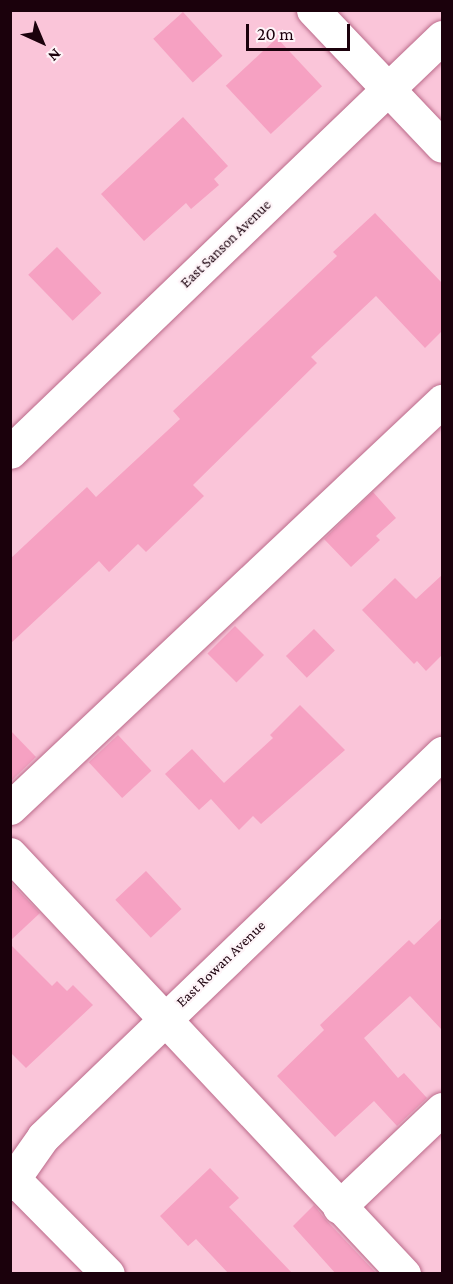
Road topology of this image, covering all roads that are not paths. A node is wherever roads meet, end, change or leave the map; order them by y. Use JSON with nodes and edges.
{"nodes":[{"id":1,"x":313,"y":10,"type":"edge"},
{"id":2,"x":442,"y":37,"type":"edge"},
{"id":3,"x":387,"y":88,"type":"junction"},
{"id":4,"x":442,"y":146,"type":"edge"},
{"id":5,"x":442,"y":401,"type":"edge"},
{"id":6,"x":10,"y":452,"type":"edge"},
{"id":7,"x":442,"y":753,"type":"edge"},
{"id":8,"x":10,"y":808,"type":"edge"},
{"id":9,"x":10,"y":854,"type":"edge"},
{"id":10,"x":163,"y":1019,"type":"junction"},
{"id":11,"x":442,"y":1109,"type":"edge"},
{"id":12,"x":12,"y":1179,"type":"edge"},
{"id":13,"x":339,"y":1207,"type":"junction"},
{"id":14,"x":108,"y":1274,"type":"edge"},
{"id":15,"x":404,"y":1274,"type":"edge"}],
"edges":[{"from":1,"to":3,"type":"street"},
{"from":2,"to":3,"type":"street","name":"East Sanson Avenue"},
{"from":3,"to":4,"type":"street"},
{"from":3,"to":6,"type":"street","name":"East Sanson Avenue"},
{"from":5,"to":8,"type":"street"},
{"from":7,"to":10,"type":"street","name":"East Rowan Avenue"},
{"from":9,"to":10,"type":"street"},
{"from":10,"to":12,"type":"street","name":"East Rowan Avenue"},
{"from":10,"to":13,"type":"street"},
{"from":11,"to":13,"type":"street"},
{"from":12,"to":14,"type":"street"},
{"from":13,"to":15,"type":"street"}]}
